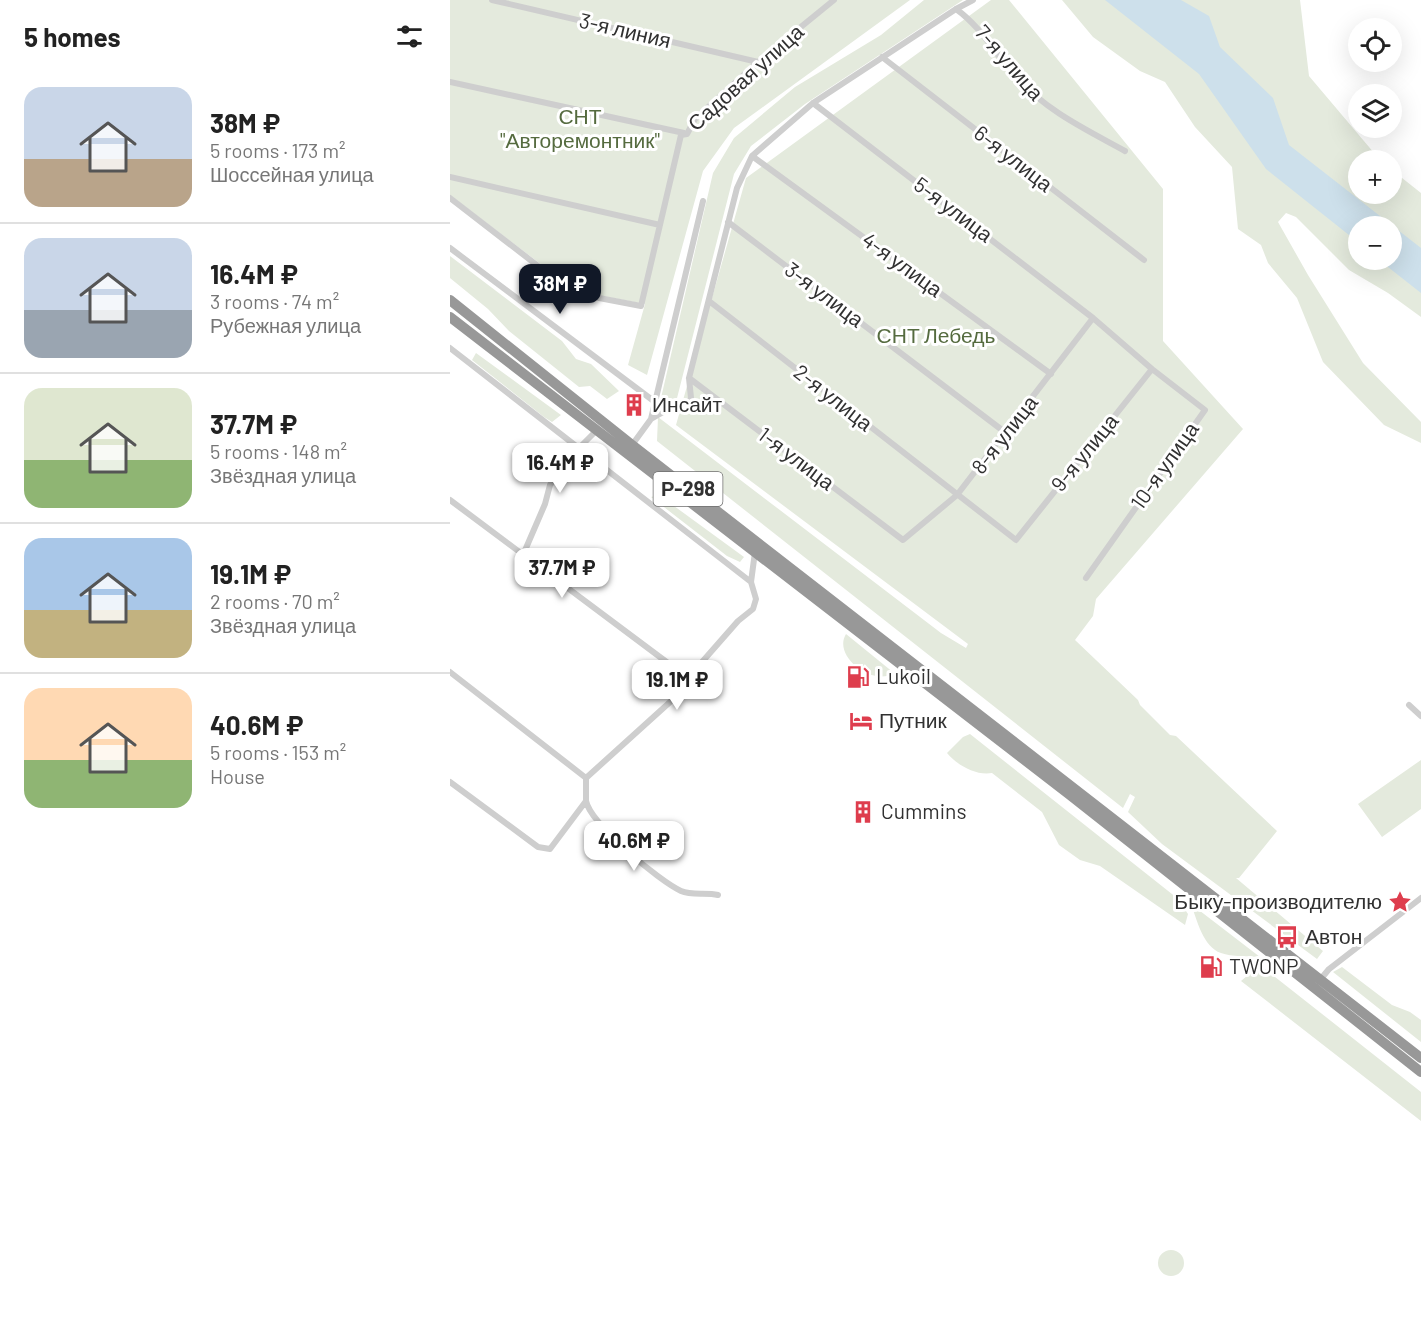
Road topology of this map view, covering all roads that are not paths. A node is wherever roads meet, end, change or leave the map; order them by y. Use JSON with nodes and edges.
{"nodes":[{"id":1,"x":492,"y":0,"type":"edge"},
{"id":2,"x":834,"y":0,"type":"edge"},
{"id":3,"x":973,"y":0,"type":"edge"},
{"id":4,"x":956,"y":9,"type":"junction"},
{"id":5,"x":882,"y":57,"type":"junction"},
{"id":6,"x":758,"y":62,"type":"junction"},
{"id":7,"x":450,"y":82,"type":"edge"},
{"id":8,"x":813,"y":103,"type":"junction"},
{"id":9,"x":687,"y":134,"type":"junction"},
{"id":10,"x":1125,"y":152,"type":"dead end"},
{"id":11,"x":752,"y":156,"type":"junction"},
{"id":12,"x":450,"y":177,"type":"edge"},
{"id":13,"x":450,"y":198,"type":"edge"},
{"id":14,"x":704,"y":201,"type":"dead end"},
{"id":15,"x":728,"y":222,"type":"junction"},
{"id":16,"x":660,"y":225,"type":"junction"},
{"id":17,"x":450,"y":248,"type":"edge"},
{"id":18,"x":1144,"y":260,"type":"dead end"},
{"id":19,"x":450,"y":300,"type":"edge"},
{"id":20,"x":709,"y":301,"type":"junction"},
{"id":21,"x":450,"y":317,"type":"edge"},
{"id":22,"x":1093,"y":318,"type":"junction"},
{"id":23,"x":450,"y":348,"type":"edge"},
{"id":24,"x":1152,"y":369,"type":"junction"},
{"id":25,"x":1051,"y":374,"type":"junction"},
{"id":26,"x":689,"y":378,"type":"junction"},
{"id":27,"x":655,"y":402,"type":"junction"},
{"id":28,"x":651,"y":420,"type":"junction"},
{"id":29,"x":597,"y":430,"type":"junction"},
{"id":30,"x":1006,"y":433,"type":"junction"},
{"id":31,"x":632,"y":445,"type":"junction"},
{"id":32,"x":578,"y":449,"type":"junction"},
{"id":33,"x":957,"y":495,"type":"junction"},
{"id":34,"x":450,"y":500,"type":"edge"},
{"id":35,"x":903,"y":540,"type":"joint"},
{"id":36,"x":755,"y":552,"type":"junction"},
{"id":37,"x":523,"y":555,"type":"junction"},
{"id":38,"x":1086,"y":578,"type":"dead end"},
{"id":39,"x":751,"y":582,"type":"junction"},
{"id":40,"x":843,"y":621,"type":"junction"},
{"id":41,"x":904,"y":657,"type":"junction"},
{"id":42,"x":450,"y":672,"type":"edge"},
{"id":43,"x":688,"y":678,"type":"junction"},
{"id":44,"x":939,"y":695,"type":"junction"},
{"id":45,"x":1409,"y":705,"type":"dead end"},
{"id":46,"x":1421,"y":716,"type":"edge"},
{"id":47,"x":999,"y":731,"type":"junction"},
{"id":48,"x":586,"y":778,"type":"junction"},
{"id":49,"x":450,"y":782,"type":"edge"},
{"id":50,"x":585,"y":801,"type":"junction"},
{"id":51,"x":718,"y":895,"type":"dead end"},
{"id":52,"x":1421,"y":898,"type":"edge"},
{"id":53,"x":1320,"y":980,"type":"junction"},
{"id":54,"x":1421,"y":1058,"type":"edge"},
{"id":55,"x":1421,"y":1072,"type":"edge"}],
"edges":[{"from":1,"to":6,"type":"street","name":"3-я линия"},
{"from":2,"to":6,"type":"street","name":"Садовая улица"},
{"from":3,"to":4,"type":"street"},
{"from":4,"to":5,"type":"street"},
{"from":4,"to":10,"type":"street","name":"7-я улица"},
{"from":5,"to":8,"type":"street"},
{"from":5,"to":18,"type":"street","name":"6-я улица"},
{"from":6,"to":9,"type":"street","name":"Садовая улица"},
{"from":7,"to":9,"type":"street"},
{"from":8,"to":11,"type":"street"},
{"from":8,"to":22,"type":"street","name":"5-я улица"},
{"from":9,"to":16,"type":"street","name":"Садовая улица"},
{"from":11,"to":15,"type":"street"},
{"from":11,"to":25,"type":"street","name":"4-я улица"},
{"from":12,"to":16,"type":"street"},
{"from":13,"to":16,"type":"street","name":"Садовая улица"},
{"from":14,"to":27,"type":"street"},
{"from":15,"to":20,"type":"street"},
{"from":15,"to":30,"type":"street","name":"3-я улица"},
{"from":17,"to":27,"type":"street"},
{"from":19,"to":31,"type":"highway","number":"Р-298"},
{"from":20,"to":26,"type":"street"},
{"from":20,"to":33,"type":"street","name":"2-я улица"},
{"from":21,"to":29,"type":"highway","number":"Р-298"},
{"from":22,"to":24,"type":"street"},
{"from":22,"to":25,"type":"street","name":"8-я улица"},
{"from":23,"to":32,"type":"street"},
{"from":24,"to":33,"type":"street","name":"9-я улица"},
{"from":24,"to":38,"type":"street","name":"10-я улица"},
{"from":25,"to":30,"type":"street","name":"8-я улица"},
{"from":26,"to":28,"type":"street"},
{"from":26,"to":35,"type":"street","name":"1-я улица"},
{"from":27,"to":28,"type":"street"},
{"from":28,"to":31,"type":"street"},
{"from":29,"to":32,"type":"street"},
{"from":29,"to":36,"type":"highway","number":"Р-298"},
{"from":30,"to":33,"type":"street","name":"8-я улица"},
{"from":31,"to":41,"type":"highway","number":"Р-298"},
{"from":32,"to":37,"type":"street"},
{"from":32,"to":39,"type":"street"},
{"from":33,"to":35,"type":"street","name":"8-я улица"},
{"from":34,"to":37,"type":"street"},
{"from":36,"to":39,"type":"street"},
{"from":36,"to":40,"type":"highway","number":"Р-298"},
{"from":37,"to":43,"type":"street"},
{"from":39,"to":43,"type":"street"},
{"from":40,"to":41,"type":"highway"},
{"from":40,"to":44,"type":"highway","number":"Р-298"},
{"from":41,"to":47,"type":"highway","number":"Р-298"},
{"from":42,"to":48,"type":"street"},
{"from":43,"to":48,"type":"street"},
{"from":44,"to":47,"type":"highway"},
{"from":44,"to":55,"type":"highway","number":"Р-298"},
{"from":45,"to":46,"type":"street"},
{"from":47,"to":53,"type":"highway","number":"Р-298"},
{"from":48,"to":50,"type":"street"},
{"from":49,"to":50,"type":"street"},
{"from":50,"to":51,"type":"street"},
{"from":52,"to":53,"type":"street"},
{"from":53,"to":54,"type":"highway","number":"Р-298"}]}
